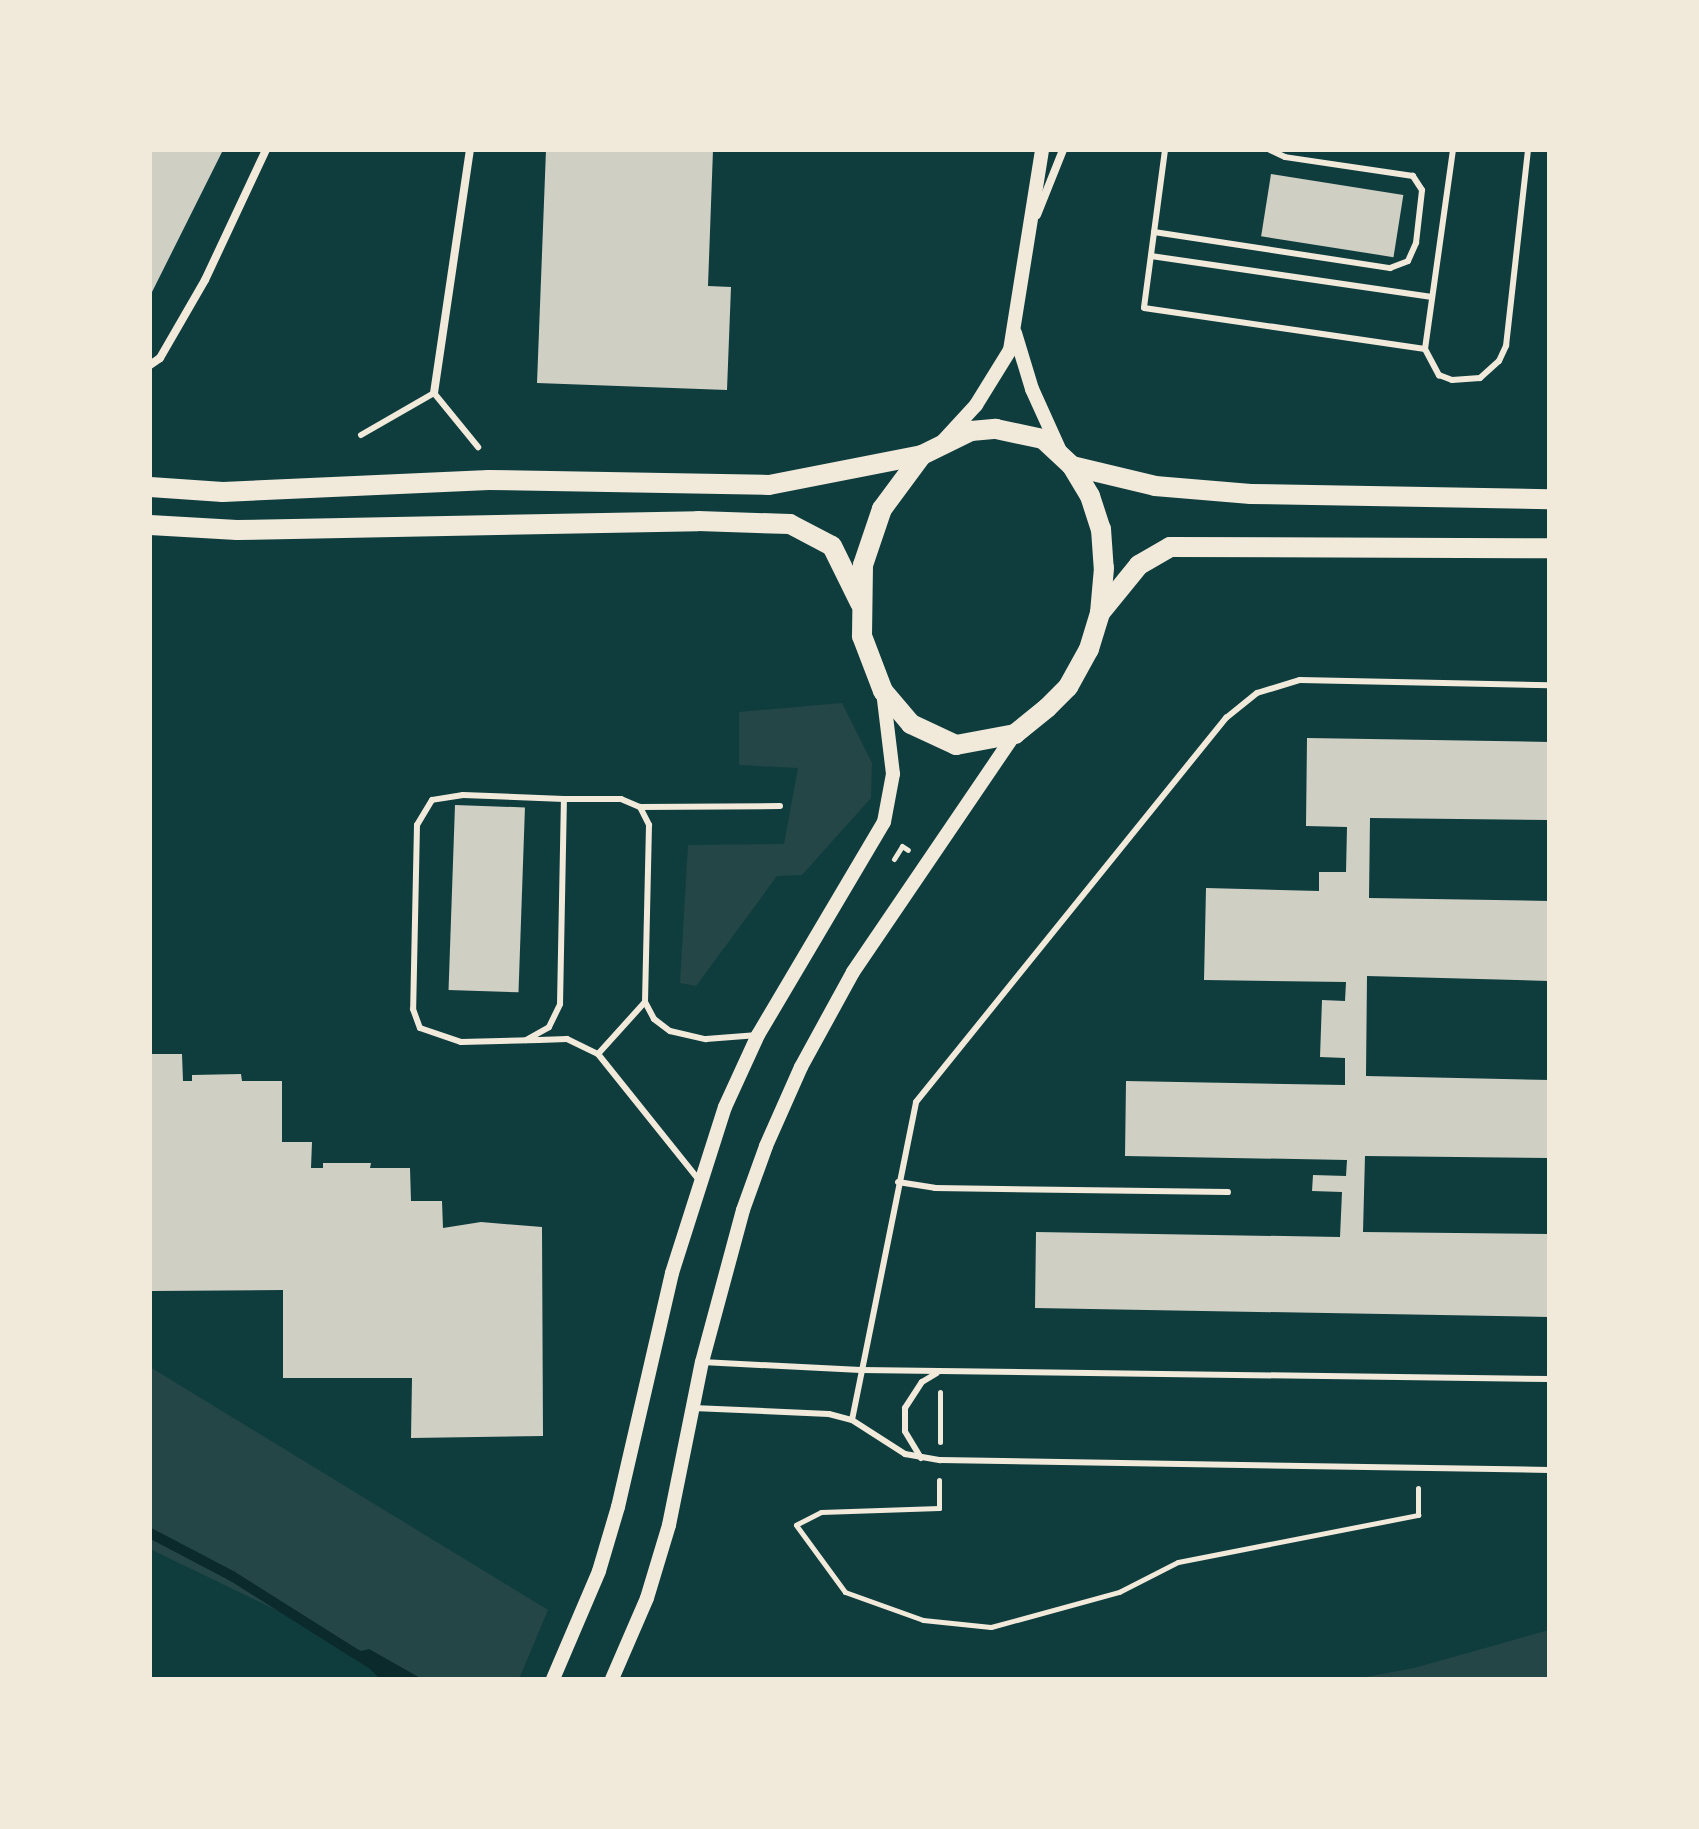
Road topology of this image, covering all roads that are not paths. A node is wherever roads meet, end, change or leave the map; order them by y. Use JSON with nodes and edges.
{"nodes":[{"id":1,"x":266,"y":150,"type":"edge"},
{"id":2,"x":470,"y":150,"type":"edge"},
{"id":3,"x":1042,"y":150,"type":"edge"},
{"id":4,"x":1063,"y":150,"type":"edge"},
{"id":5,"x":1165,"y":150,"type":"edge"},
{"id":6,"x":1270,"y":150,"type":"edge"},
{"id":7,"x":1453,"y":150,"type":"edge"},
{"id":8,"x":1528,"y":150,"type":"edge"},
{"id":9,"x":1030,"y":230,"type":"junction"},
{"id":10,"x":1154,"y":232,"type":"junction"},
{"id":11,"x":1151,"y":256,"type":"junction"},
{"id":12,"x":1432,"y":297,"type":"junction"},
{"id":13,"x":1015,"y":333,"type":"junction"},
{"id":14,"x":1425,"y":349,"type":"junction"},
{"id":15,"x":150,"y":365,"type":"edge"},
{"id":16,"x":434,"y":393,"type":"junction"},
{"id":17,"x":361,"y":435,"type":"dead end"},
{"id":18,"x":478,"y":447,"type":"dead end"},
{"id":19,"x":931,"y":450,"type":"junction"},
{"id":20,"x":1066,"y":459,"type":"junction"},
{"id":21,"x":150,"y":487,"type":"edge"},
{"id":22,"x":1549,"y":499,"type":"edge"},
{"id":23,"x":150,"y":525,"type":"edge"},
{"id":24,"x":1549,"y":548,"type":"edge"},
{"id":25,"x":860,"y":603,"type":"junction"},
{"id":26,"x":1100,"y":613,"type":"junction"},
{"id":27,"x":1549,"y":685,"type":"edge"},
{"id":28,"x":883,"y":691,"type":"junction"},
{"id":29,"x":1015,"y":734,"type":"junction"},
{"id":30,"x":564,"y":799,"type":"junction"},
{"id":31,"x":780,"y":806,"type":"dead end"},
{"id":32,"x":640,"y":807,"type":"junction"},
{"id":33,"x":645,"y":1002,"type":"junction"},
{"id":34,"x":758,"y":1035,"type":"junction"},
{"id":35,"x":526,"y":1040,"type":"junction"},
{"id":36,"x":598,"y":1054,"type":"junction"},
{"id":37,"x":699,"y":1180,"type":"junction"},
{"id":38,"x":898,"y":1182,"type":"junction"},
{"id":39,"x":1228,"y":1192,"type":"dead end"},
{"id":40,"x":702,"y":1362,"type":"junction"},
{"id":41,"x":861,"y":1370,"type":"junction"},
{"id":42,"x":940,"y":1371,"type":"junction"},
{"id":43,"x":1549,"y":1379,"type":"edge"},
{"id":44,"x":693,"y":1408,"type":"junction"},
{"id":45,"x":852,"y":1420,"type":"junction"},
{"id":46,"x":921,"y":1458,"type":"junction"},
{"id":47,"x":1549,"y":1470,"type":"edge"},
{"id":48,"x":553,"y":1679,"type":"edge"},
{"id":49,"x":612,"y":1679,"type":"edge"}],
"edges":[{"from":1,"to":15,"type":"street"},
{"from":2,"to":16,"type":"street"},
{"from":3,"to":9,"type":"street"},
{"from":4,"to":9,"type":"street"},
{"from":5,"to":10,"type":"lane"},
{"from":6,"to":10,"type":"lane"},
{"from":7,"to":12,"type":"lane"},
{"from":8,"to":14,"type":"lane"},
{"from":9,"to":13,"type":"street"},
{"from":10,"to":11,"type":"lane"},
{"from":11,"to":12,"type":"lane"},
{"from":11,"to":14,"type":"lane"},
{"from":12,"to":14,"type":"lane"},
{"from":13,"to":19,"type":"street"},
{"from":13,"to":20,"type":"street"},
{"from":16,"to":17,"type":"lane"},
{"from":16,"to":18,"type":"lane"},
{"from":19,"to":20,"type":"main road"},
{"from":19,"to":21,"type":"main road"},
{"from":19,"to":25,"type":"main road"},
{"from":20,"to":22,"type":"main road"},
{"from":20,"to":26,"type":"main road"},
{"from":23,"to":25,"type":"main road"},
{"from":24,"to":26,"type":"main road"},
{"from":25,"to":28,"type":"main road"},
{"from":26,"to":29,"type":"main road"},
{"from":27,"to":38,"type":"lane"},
{"from":28,"to":29,"type":"main road"},
{"from":28,"to":34,"type":"street"},
{"from":29,"to":40,"type":"street"},
{"from":30,"to":32,"type":"lane"},
{"from":30,"to":35,"type":"lane"},
{"from":30,"to":35,"type":"lane"},
{"from":31,"to":32,"type":"lane"},
{"from":32,"to":33,"type":"lane"},
{"from":33,"to":34,"type":"lane"},
{"from":33,"to":36,"type":"lane"},
{"from":34,"to":37,"type":"street"},
{"from":35,"to":36,"type":"lane"},
{"from":36,"to":37,"type":"lane"},
{"from":37,"to":48,"type":"street"},
{"from":38,"to":39,"type":"lane"},
{"from":38,"to":41,"type":"lane"},
{"from":40,"to":41,"type":"lane"},
{"from":40,"to":44,"type":"street"},
{"from":41,"to":42,"type":"lane"},
{"from":41,"to":45,"type":"lane"},
{"from":42,"to":43,"type":"lane"},
{"from":42,"to":46,"type":"lane"},
{"from":44,"to":45,"type":"lane"},
{"from":44,"to":49,"type":"street"},
{"from":45,"to":46,"type":"lane"},
{"from":46,"to":47,"type":"lane"}]}
